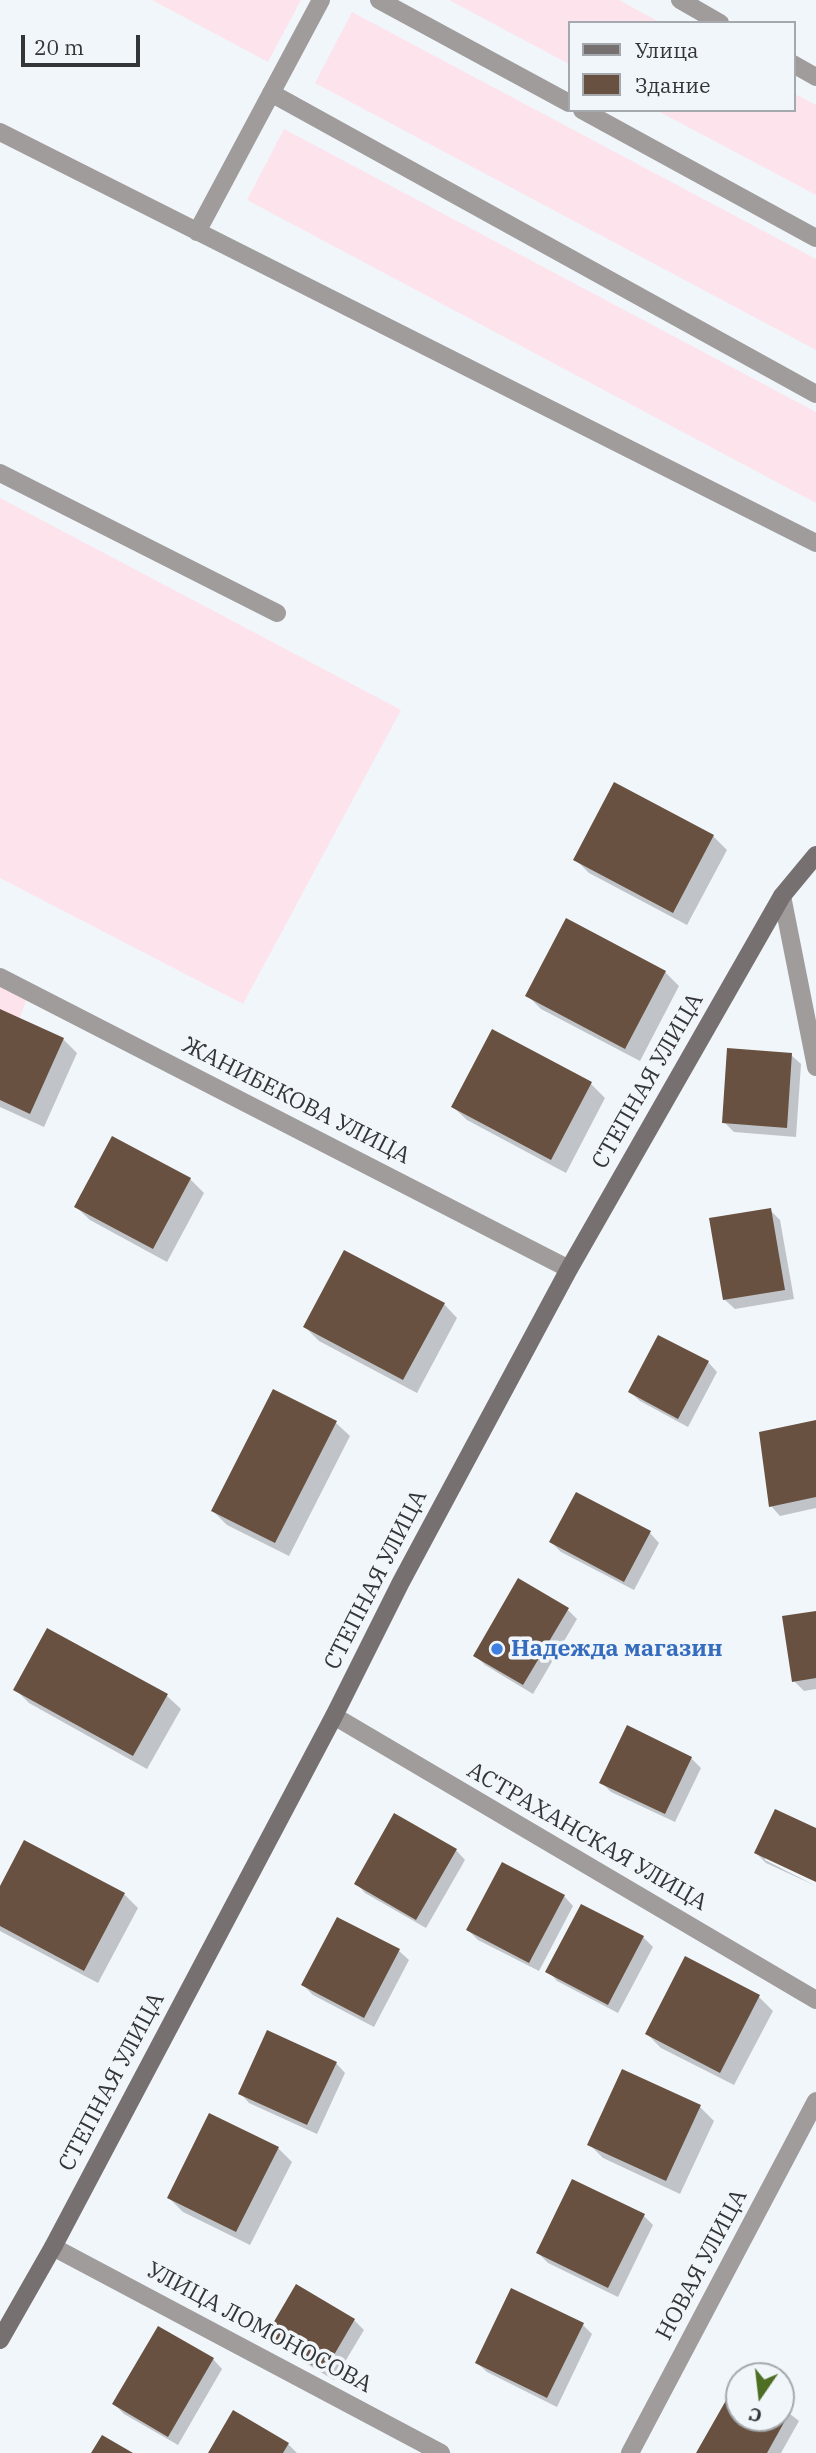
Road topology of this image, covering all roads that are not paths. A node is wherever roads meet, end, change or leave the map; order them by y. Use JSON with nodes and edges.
{"nodes":[{"id":1,"x":321,"y":0,"type":"edge"},
{"id":2,"x":379,"y":0,"type":"edge"},
{"id":3,"x":680,"y":0,"type":"edge"},
{"id":4,"x":717,"y":21,"type":"edge"},
{"id":5,"x":795,"y":65,"type":"edge"},
{"id":6,"x":816,"y":77,"type":"edge"},
{"id":7,"x":271,"y":93,"type":"junction"},
{"id":8,"x":568,"y":102,"type":"edge"},
{"id":9,"x":586,"y":112,"type":"edge"},
{"id":10,"x":0,"y":132,"type":"edge"},
{"id":11,"x":197,"y":232,"type":"junction"},
{"id":12,"x":816,"y":238,"type":"edge"},
{"id":13,"x":816,"y":394,"type":"edge"},
{"id":14,"x":0,"y":473,"type":"edge"},
{"id":15,"x":816,"y":543,"type":"edge"},
{"id":16,"x":277,"y":613,"type":"dead end"},
{"id":17,"x":816,"y":855,"type":"edge"},
{"id":18,"x":782,"y":896,"type":"junction"},
{"id":19,"x":0,"y":977,"type":"edge"},
{"id":20,"x":816,"y":1067,"type":"edge"},
{"id":21,"x":569,"y":1269,"type":"junction"},
{"id":22,"x":334,"y":1716,"type":"junction"},
{"id":23,"x":816,"y":2000,"type":"edge"},
{"id":24,"x":816,"y":2101,"type":"edge"},
{"id":25,"x":53,"y":2247,"type":"junction"},
{"id":26,"x":0,"y":2340,"type":"edge"},
{"id":27,"x":442,"y":2453,"type":"edge"},
{"id":28,"x":630,"y":2453,"type":"edge"}],
"edges":[{"from":1,"to":7,"type":"street"},
{"from":2,"to":8,"type":"street"},
{"from":3,"to":4,"type":"street"},
{"from":5,"to":6,"type":"street"},
{"from":7,"to":11,"type":"street"},
{"from":7,"to":13,"type":"street"},
{"from":9,"to":12,"type":"street"},
{"from":10,"to":11,"type":"street"},
{"from":11,"to":15,"type":"street"},
{"from":14,"to":16,"type":"street"},
{"from":17,"to":18,"type":"main road","name":"СТЕПНАЯ УЛИЦА"},
{"from":18,"to":20,"type":"street"},
{"from":18,"to":21,"type":"main road","name":"СТЕПНАЯ УЛИЦА"},
{"from":19,"to":21,"type":"street","name":"ЖАНИБЕКОВА УЛИЦА"},
{"from":21,"to":22,"type":"main road","name":"СТЕПНАЯ УЛИЦА"},
{"from":22,"to":23,"type":"street","name":"АСТРАХАНСКАЯ УЛИЦА"},
{"from":22,"to":25,"type":"main road","name":"СТЕПНАЯ УЛИЦА"},
{"from":24,"to":28,"type":"street","name":"НОВАЯ УЛИЦА"},
{"from":25,"to":26,"type":"main road","name":"СТЕПНАЯ УЛИЦА"},
{"from":25,"to":27,"type":"street","name":"УЛИЦА ЛОМОНОСОВА"}]}
